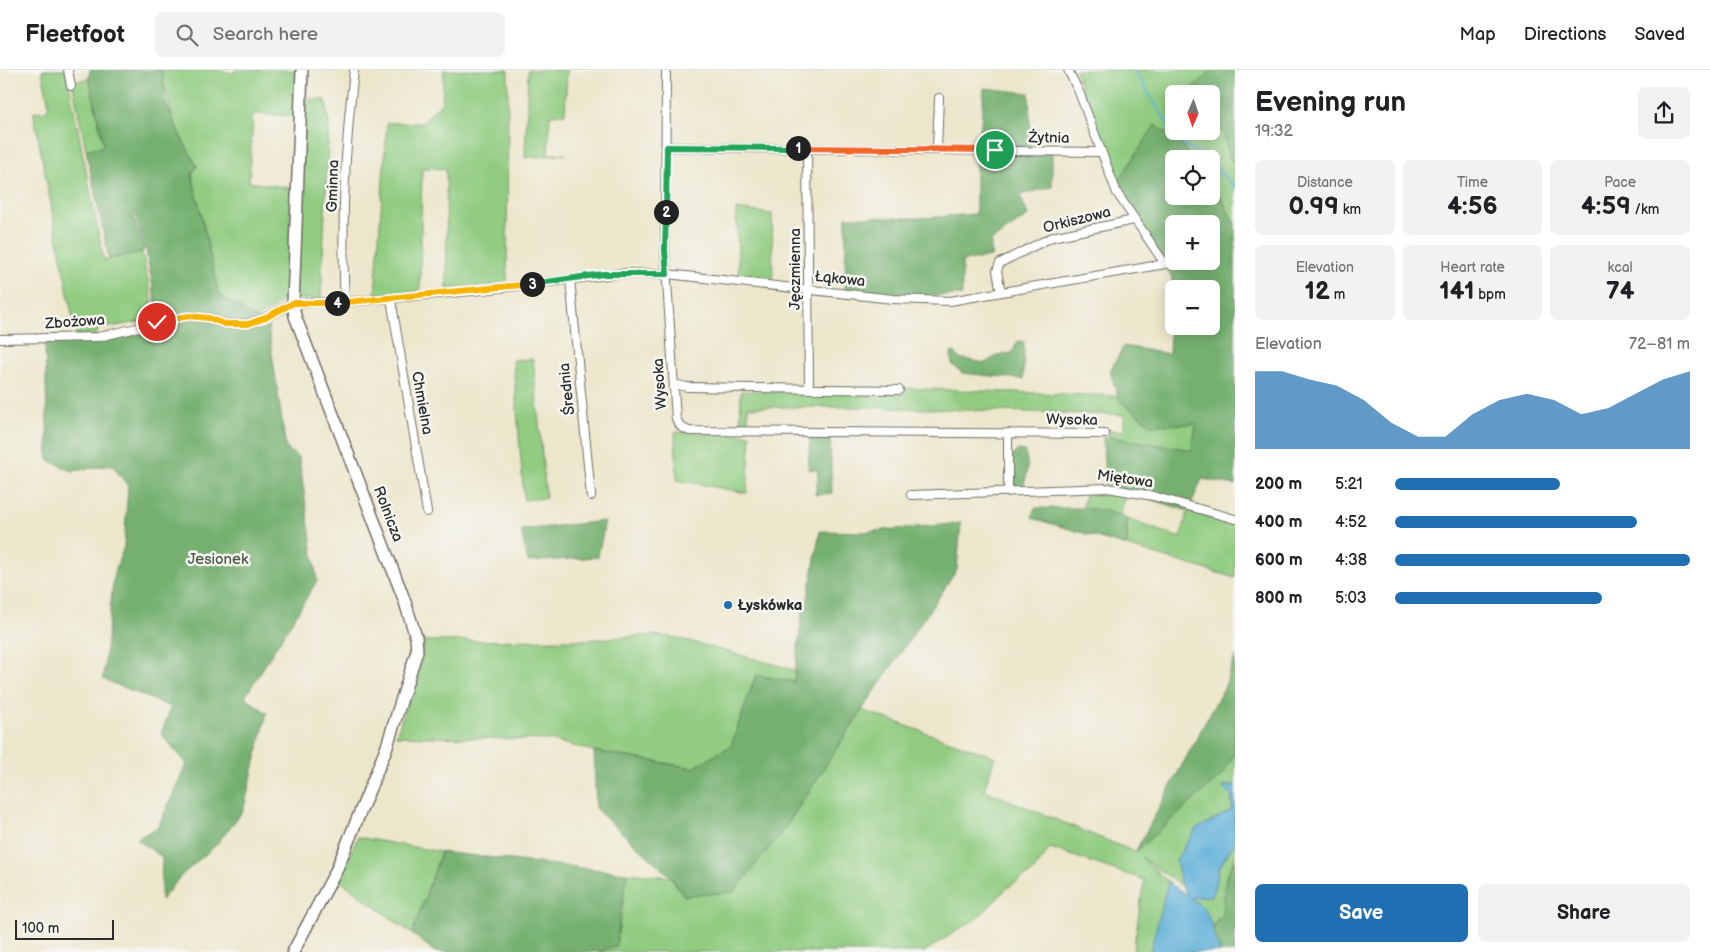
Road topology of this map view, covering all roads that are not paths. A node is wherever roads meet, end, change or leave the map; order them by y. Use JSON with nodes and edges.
{"nodes":[{"id":1,"x":68,"y":70,"type":"edge"},
{"id":2,"x":302,"y":70,"type":"edge"},
{"id":3,"x":354,"y":70,"type":"edge"},
{"id":4,"x":666,"y":70,"type":"edge"},
{"id":5,"x":1068,"y":70,"type":"edge"},
{"id":6,"x":71,"y":86,"type":"dead end"},
{"id":7,"x":939,"y":98,"type":"dead end"},
{"id":8,"x":667,"y":147,"type":"junction"},
{"id":9,"x":807,"y":148,"type":"junction"},
{"id":10,"x":937,"y":149,"type":"junction"},
{"id":11,"x":1100,"y":152,"type":"junction"},
{"id":12,"x":1134,"y":220,"type":"junction"},
{"id":13,"x":667,"y":274,"type":"junction"},
{"id":14,"x":570,"y":279,"type":"junction"},
{"id":15,"x":809,"y":290,"type":"junction"},
{"id":16,"x":1001,"y":292,"type":"junction"},
{"id":17,"x":391,"y":298,"type":"junction"},
{"id":18,"x":345,"y":302,"type":"junction"},
{"id":19,"x":293,"y":303,"type":"junction"},
{"id":20,"x":0,"y":339,"type":"edge"},
{"id":21,"x":674,"y":384,"type":"junction"},
{"id":22,"x":809,"y":389,"type":"junction"},
{"id":23,"x":899,"y":390,"type":"dead end"},
{"id":24,"x":1008,"y":433,"type":"junction"},
{"id":25,"x":1105,"y":434,"type":"dead end"},
{"id":26,"x":1008,"y":492,"type":"junction"},
{"id":27,"x":911,"y":495,"type":"dead end"},
{"id":28,"x":592,"y":496,"type":"dead end"},
{"id":29,"x":427,"y":512,"type":"dead end"},
{"id":30,"x":1235,"y":519,"type":"edge"},
{"id":31,"x":293,"y":952,"type":"edge"}],
"edges":[{"from":1,"to":6,"type":"street"},
{"from":2,"to":19,"type":"street","name":"Rolnicza"},
{"from":3,"to":18,"type":"street","name":"Gminna"},
{"from":4,"to":8,"type":"street","name":"Wysoka"},
{"from":5,"to":11,"type":"street","name":"Łąkowa"},
{"from":7,"to":10,"type":"street"},
{"from":8,"to":9,"type":"street","name":"Żytnia"},
{"from":8,"to":13,"type":"street","name":"Wysoka"},
{"from":9,"to":10,"type":"street","name":"Żytnia"},
{"from":9,"to":15,"type":"street","name":"Jęczmienna"},
{"from":10,"to":11,"type":"street","name":"Żytnia"},
{"from":11,"to":12,"type":"street","name":"Łąkowa"},
{"from":12,"to":16,"type":"street","name":"Orkiszowa"},
{"from":12,"to":16,"type":"street","name":"Łąkowa"},
{"from":13,"to":14,"type":"street","name":"Łąkowa"},
{"from":13,"to":15,"type":"street","name":"Łąkowa"},
{"from":13,"to":21,"type":"street","name":"Wysoka"},
{"from":14,"to":17,"type":"street","name":"Łąkowa"},
{"from":14,"to":28,"type":"street","name":"Średnia"},
{"from":15,"to":16,"type":"street","name":"Łąkowa"},
{"from":15,"to":22,"type":"street","name":"Jęczmienna"},
{"from":17,"to":18,"type":"street","name":"Łąkowa"},
{"from":17,"to":29,"type":"street","name":"Chmielna"},
{"from":18,"to":19,"type":"street","name":"Łąkowa"},
{"from":19,"to":20,"type":"street","name":"Zbożowa"},
{"from":19,"to":31,"type":"street","name":"Rolnicza"},
{"from":21,"to":22,"type":"street"},
{"from":21,"to":24,"type":"street","name":"Wysoka"},
{"from":22,"to":23,"type":"street"},
{"from":24,"to":25,"type":"street","name":"Wysoka"},
{"from":24,"to":26,"type":"street"},
{"from":26,"to":27,"type":"street","name":"Miętowa"},
{"from":26,"to":30,"type":"street","name":"Miętowa"}]}
